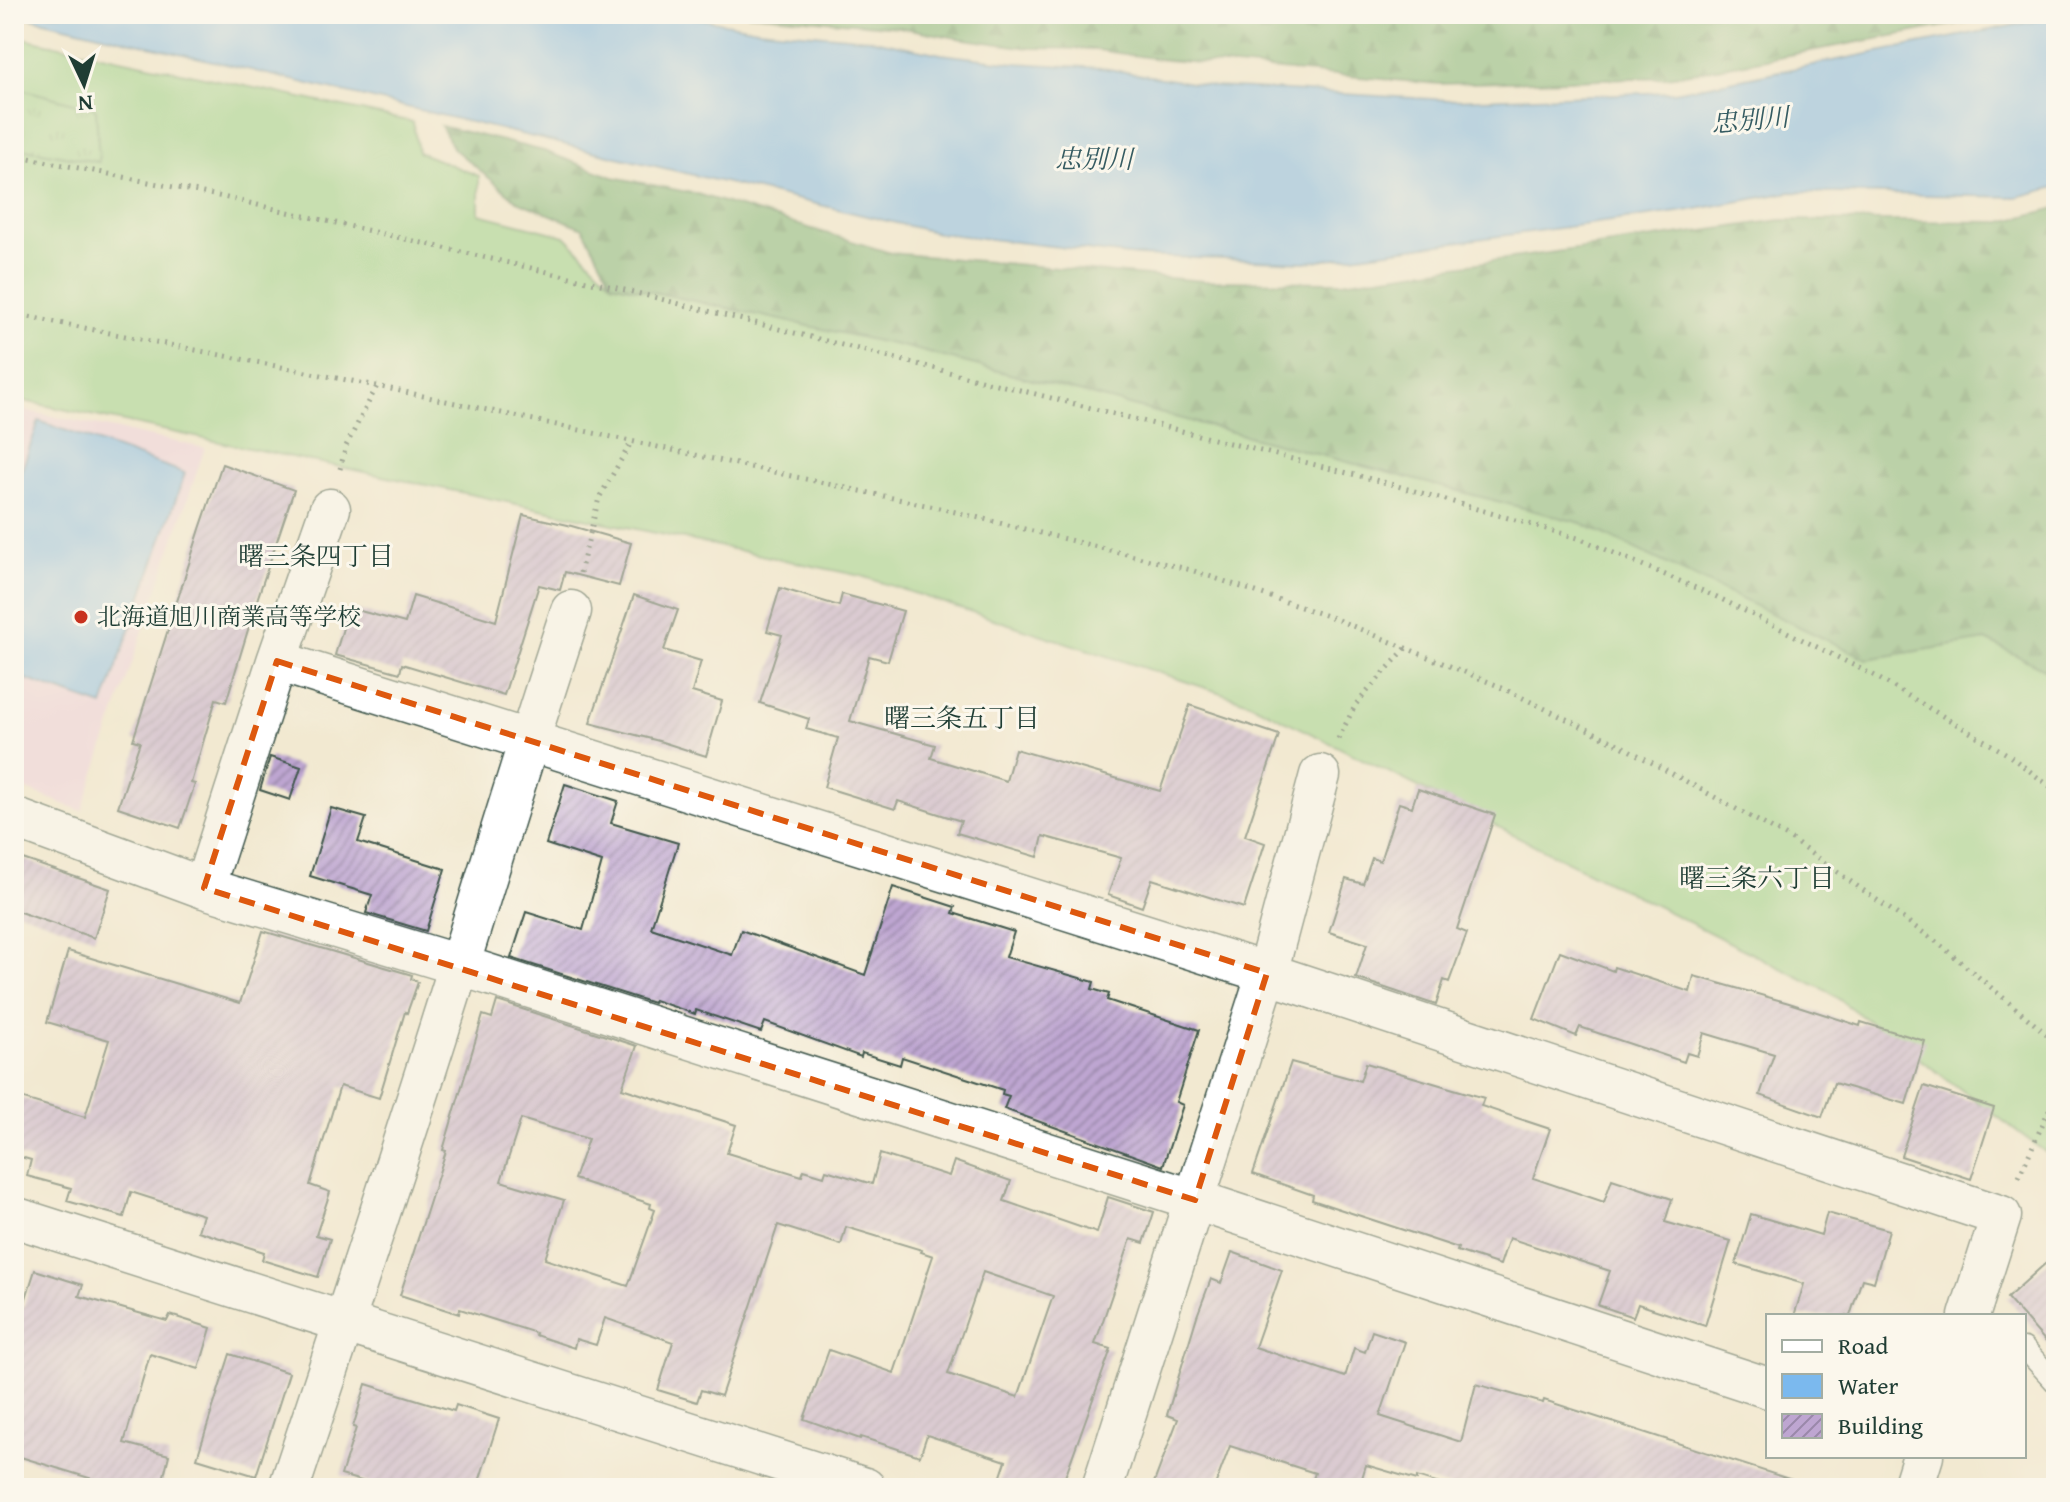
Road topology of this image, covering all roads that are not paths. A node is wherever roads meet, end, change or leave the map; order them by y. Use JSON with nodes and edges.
{"nodes":[{"id":1,"x":330,"y":509,"type":"dead end"},
{"id":2,"x":571,"y":611,"type":"road end"},
{"id":3,"x":277,"y":661,"type":"junction"},
{"id":4,"x":527,"y":741,"type":"junction"},
{"id":5,"x":1320,"y":775,"type":"dead end"},
{"id":6,"x":14,"y":818,"type":"edge"},
{"id":7,"x":204,"y":888,"type":"junction"},
{"id":8,"x":459,"y":965,"type":"junction"},
{"id":9,"x":1267,"y":973,"type":"junction"},
{"id":10,"x":1195,"y":1200,"type":"junction"},
{"id":11,"x":14,"y":1217,"type":"edge"},
{"id":12,"x":1980,"y":1309,"type":"edge"},
{"id":13,"x":345,"y":1322,"type":"junction"},
{"id":14,"x":2026,"y":1350,"type":"edge"},
{"id":15,"x":2056,"y":1383,"type":"edge"},
{"id":16,"x":1766,"y":1387,"type":"edge"},
{"id":17,"x":1922,"y":1458,"type":"edge"},
{"id":18,"x":289,"y":1488,"type":"edge"},
{"id":19,"x":865,"y":1488,"type":"edge"},
{"id":20,"x":1102,"y":1488,"type":"edge"},
{"id":21,"x":1913,"y":1488,"type":"edge"}],
"edges":[{"from":1,"to":3,"type":"street"},
{"from":2,"to":4,"type":"street"},
{"from":3,"to":4,"type":"street"},
{"from":3,"to":7,"type":"street"},
{"from":4,"to":8,"type":"street"},
{"from":4,"to":9,"type":"street"},
{"from":5,"to":9,"type":"street"},
{"from":6,"to":7,"type":"street"},
{"from":7,"to":8,"type":"street"},
{"from":8,"to":10,"type":"street"},
{"from":8,"to":13,"type":"street"},
{"from":9,"to":10,"type":"street"},
{"from":9,"to":12,"type":"street"},
{"from":10,"to":16,"type":"street"},
{"from":10,"to":20,"type":"street"},
{"from":11,"to":13,"type":"street"},
{"from":13,"to":18,"type":"street"},
{"from":13,"to":19,"type":"street"},
{"from":14,"to":15,"type":"lane"},
{"from":17,"to":21,"type":"street"}]}
